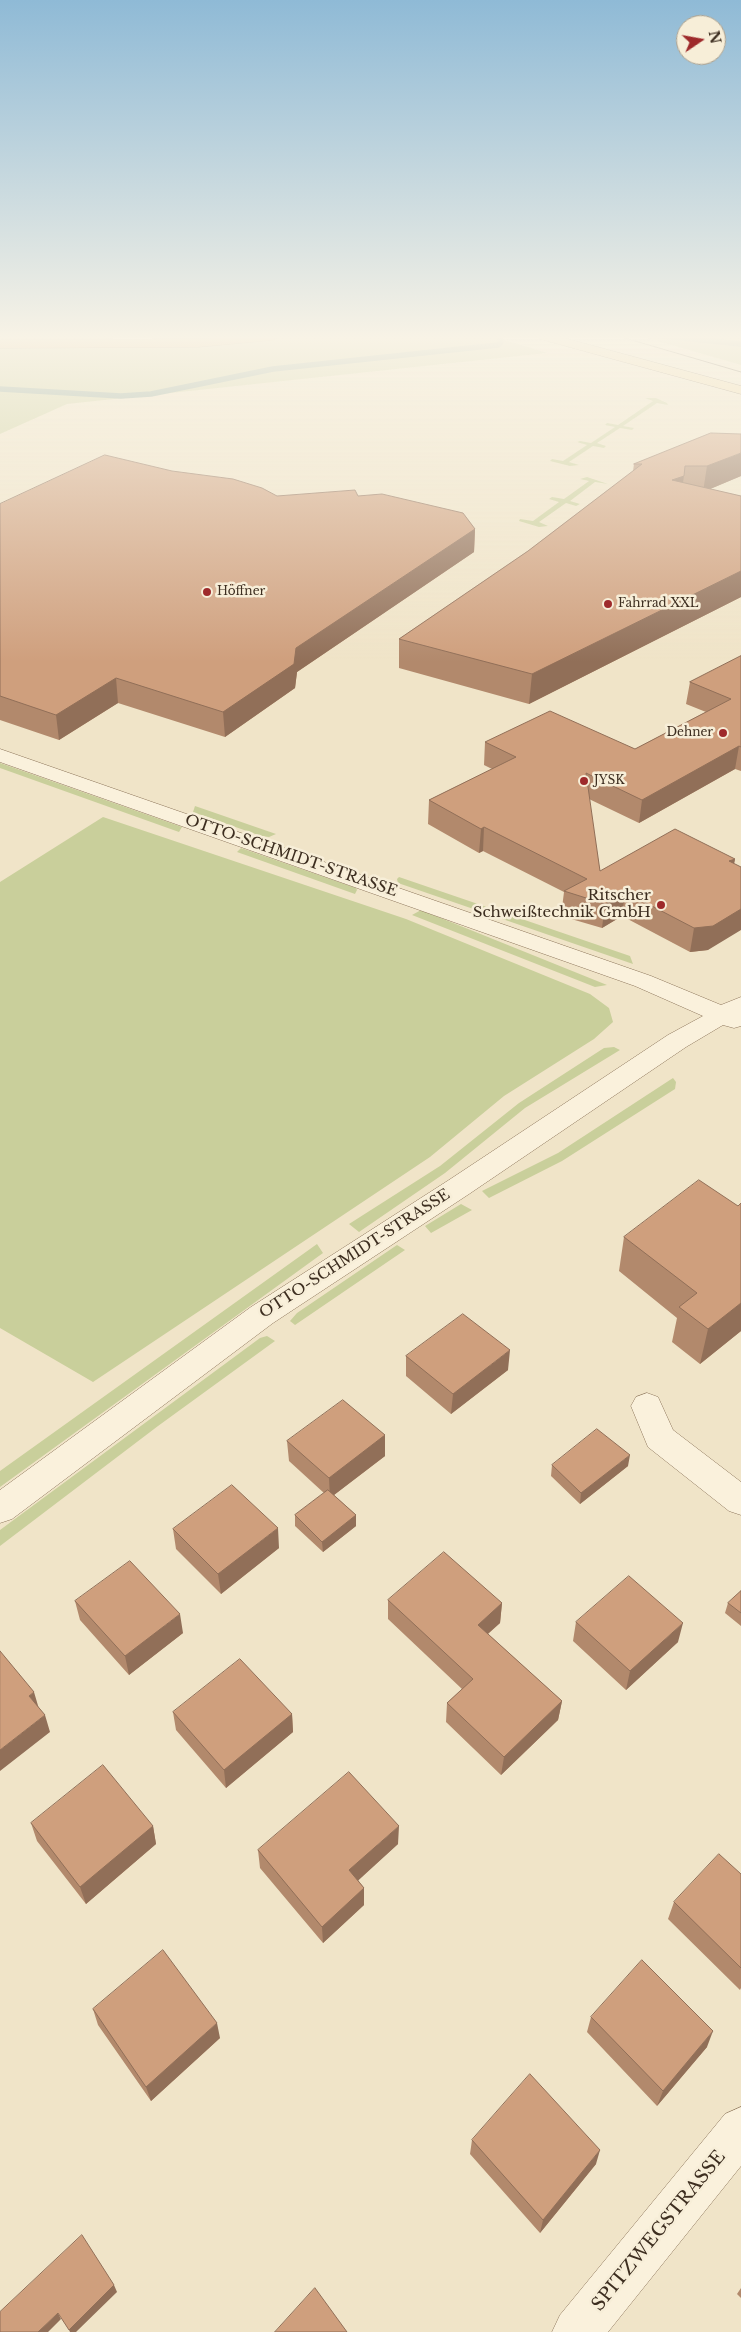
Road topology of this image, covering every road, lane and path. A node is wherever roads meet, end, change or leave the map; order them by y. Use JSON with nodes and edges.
{"nodes":[{"id":1,"x":0,"y":754,"type":"edge"},
{"id":2,"x":734,"y":1014,"type":"edge"},
{"id":3,"x":647,"y":1406,"type":"dead end"},
{"id":4,"x":741,"y":1500,"type":"edge"},
{"id":5,"x":0,"y":1509,"type":"edge"},
{"id":6,"x":741,"y":2130,"type":"edge"},
{"id":7,"x":577,"y":2332,"type":"edge"}],
"edges":[{"from":1,"to":2,"type":"street","name":"OTTO-SCHMIDT-STRASSE"},
{"from":2,"to":5,"type":"street","name":"OTTO-SCHMIDT-STRASSE"},
{"from":3,"to":4,"type":"street"},
{"from":6,"to":7,"type":"street","name":"SPITZWEGSTRASSE"}]}
